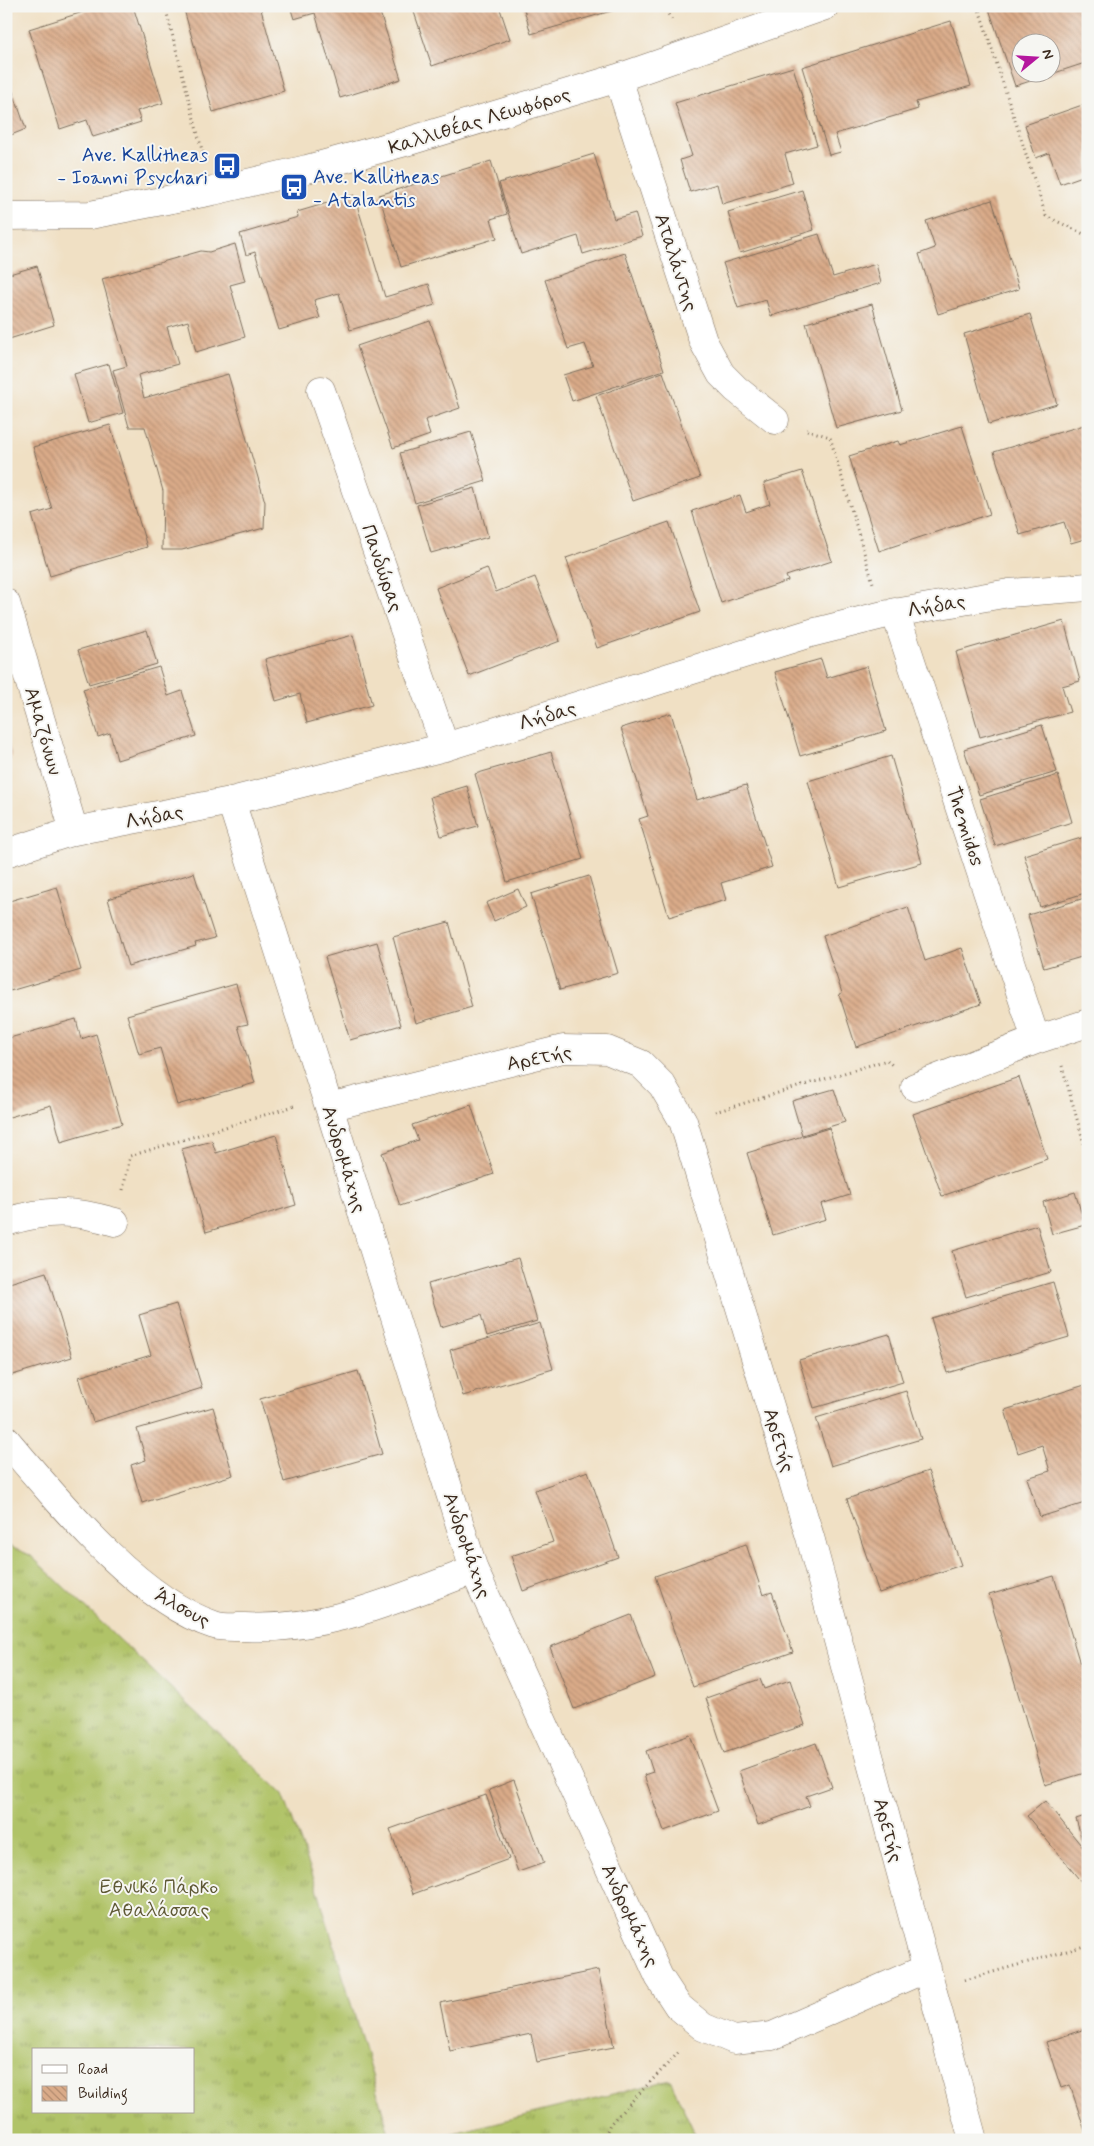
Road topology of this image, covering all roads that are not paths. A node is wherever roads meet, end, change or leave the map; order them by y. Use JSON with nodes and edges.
{"nodes":[{"id":1,"x":825,"y":6,"type":"edge"},
{"id":2,"x":618,"y":78,"type":"junction"},
{"id":3,"x":6,"y":216,"type":"edge"},
{"id":4,"x":321,"y":390,"type":"dead end"},
{"id":5,"x":775,"y":420,"type":"road end"},
{"id":6,"x":1088,"y":587,"type":"edge"},
{"id":7,"x":6,"y":602,"type":"edge"},
{"id":8,"x":889,"y":614,"type":"junction"},
{"id":9,"x":445,"y":747,"type":"junction"},
{"id":10,"x":230,"y":801,"type":"junction"},
{"id":11,"x":74,"y":832,"type":"junction"},
{"id":12,"x":6,"y":853,"type":"edge"},
{"id":13,"x":1088,"y":1023,"type":"edge"},
{"id":14,"x":1044,"y":1037,"type":"junction"},
{"id":15,"x":915,"y":1087,"type":"road end"},
{"id":16,"x":328,"y":1101,"type":"junction"},
{"id":17,"x":6,"y":1222,"type":"edge"},
{"id":18,"x":116,"y":1222,"type":"road end"},
{"id":19,"x":6,"y":1440,"type":"edge"},
{"id":20,"x":474,"y":1570,"type":"junction"},
{"id":21,"x":930,"y":1978,"type":"junction"},
{"id":22,"x":973,"y":2140,"type":"edge"}],
"edges":[{"from":1,"to":2,"type":"street","name":"Καλλιθέας Λεωφόρος"},
{"from":2,"to":3,"type":"street","name":"Καλλιθέας Λεωφόρος"},
{"from":2,"to":5,"type":"street","name":"Αταλάντης"},
{"from":4,"to":9,"type":"street","name":"Πανδώρας"},
{"from":6,"to":8,"type":"street","name":"Λήδας"},
{"from":7,"to":11,"type":"street","name":"Αμαζόνων"},
{"from":8,"to":9,"type":"street","name":"Λήδας"},
{"from":8,"to":14,"type":"street","name":"Themidos"},
{"from":9,"to":10,"type":"street","name":"Λήδας"},
{"from":10,"to":11,"type":"street","name":"Λήδας"},
{"from":10,"to":16,"type":"street","name":"Ανδρομάχης"},
{"from":11,"to":12,"type":"street","name":"Λήδας"},
{"from":13,"to":14,"type":"street"},
{"from":14,"to":15,"type":"street"},
{"from":16,"to":20,"type":"street","name":"Ανδρομάχης"},
{"from":16,"to":21,"type":"street","name":"Αρετής"},
{"from":17,"to":18,"type":"street"},
{"from":19,"to":20,"type":"street","name":"Άλσους"},
{"from":20,"to":21,"type":"street","name":"Ανδρομάχης"},
{"from":21,"to":22,"type":"street","name":"Αρετής"}]}
